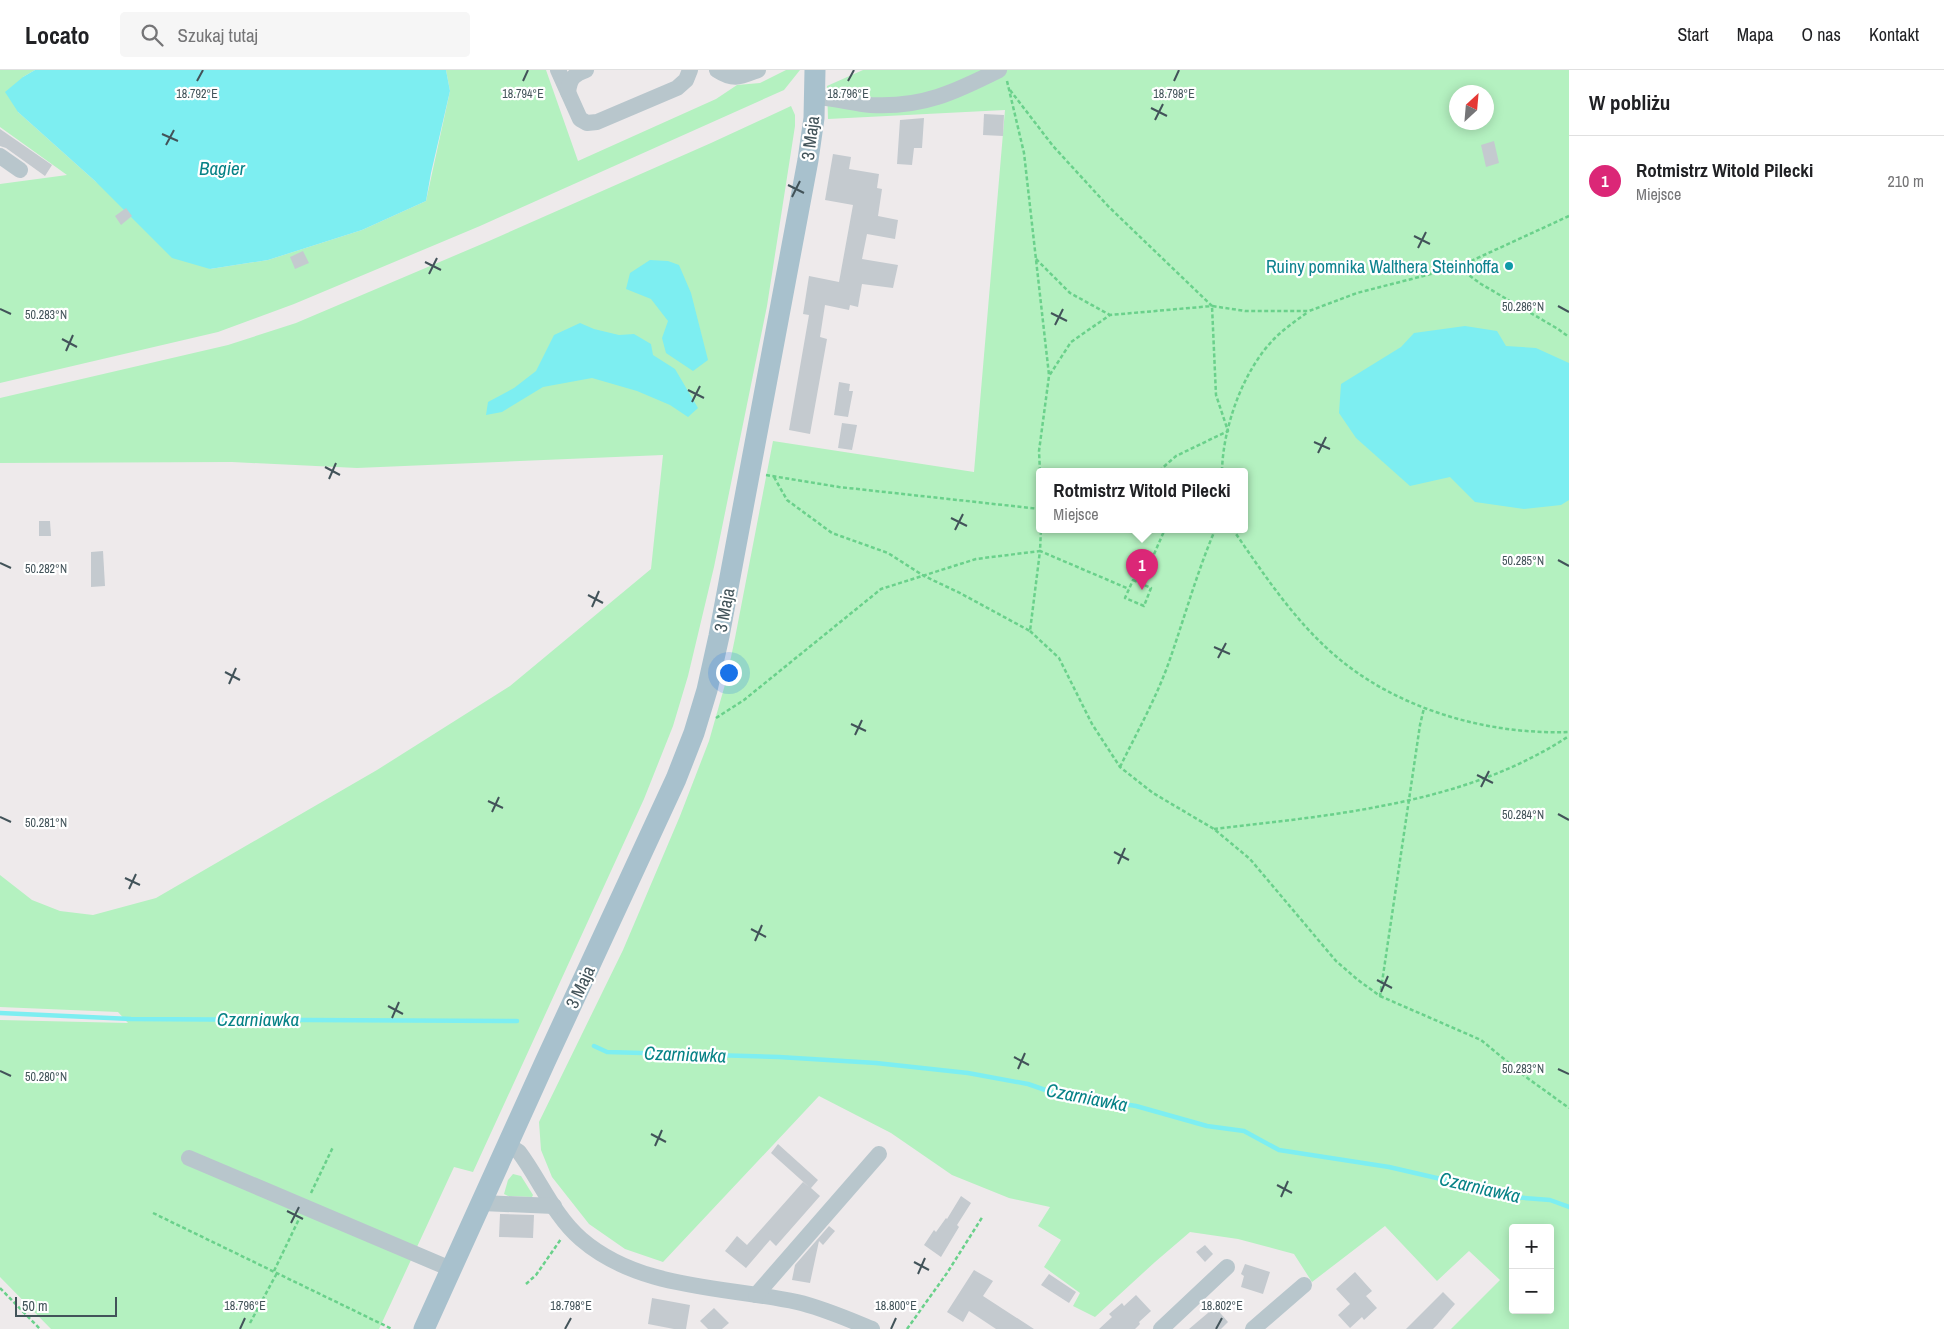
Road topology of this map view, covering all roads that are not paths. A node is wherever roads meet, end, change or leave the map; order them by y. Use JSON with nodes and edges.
{"nodes":[{"id":1,"x":558,"y":70,"type":"edge"},
{"id":2,"x":586,"y":70,"type":"edge"},
{"id":3,"x":690,"y":70,"type":"edge"},
{"id":4,"x":717,"y":70,"type":"edge"},
{"id":5,"x":758,"y":70,"type":"edge"},
{"id":6,"x":814,"y":70,"type":"edge"},
{"id":7,"x":1002,"y":74,"type":"edge"},
{"id":8,"x":568,"y":92,"type":"junction"},
{"id":9,"x":814,"y":97,"type":"junction"},
{"id":10,"x":0,"y":156,"type":"edge"},
{"id":11,"x":20,"y":170,"type":"dead end"},
{"id":12,"x":508,"y":1144,"type":"junction"},
{"id":13,"x":879,"y":1154,"type":"dead end"},
{"id":14,"x":189,"y":1158,"type":"dead end"},
{"id":15,"x":482,"y":1203,"type":"junction"},
{"id":16,"x":554,"y":1206,"type":"junction"},
{"id":17,"x":1227,"y":1266,"type":"dead end"},
{"id":18,"x":451,"y":1269,"type":"junction"},
{"id":19,"x":1304,"y":1285,"type":"dead end"},
{"id":20,"x":756,"y":1295,"type":"junction"},
{"id":21,"x":424,"y":1329,"type":"edge"},
{"id":22,"x":872,"y":1329,"type":"edge"},
{"id":23,"x":1161,"y":1329,"type":"edge"},
{"id":24,"x":1254,"y":1329,"type":"edge"}],
"edges":[{"from":1,"to":8,"type":"street"},
{"from":2,"to":8,"type":"street"},
{"from":3,"to":8,"type":"street"},
{"from":4,"to":5,"type":"street"},
{"from":6,"to":9,"type":"main road","name":"3 Maja"},
{"from":7,"to":9,"type":"street"},
{"from":9,"to":12,"type":"main road","name":"3 Maja"},
{"from":10,"to":11,"type":"street"},
{"from":12,"to":15,"type":"main road","name":"3 Maja"},
{"from":12,"to":16,"type":"street"},
{"from":13,"to":20,"type":"street"},
{"from":14,"to":18,"type":"street"},
{"from":15,"to":16,"type":"street"},
{"from":15,"to":18,"type":"main road","name":"3 Maja"},
{"from":16,"to":20,"type":"street"},
{"from":17,"to":23,"type":"street"},
{"from":18,"to":21,"type":"main road","name":"3 Maja"},
{"from":19,"to":24,"type":"street"},
{"from":20,"to":22,"type":"street"}]}
